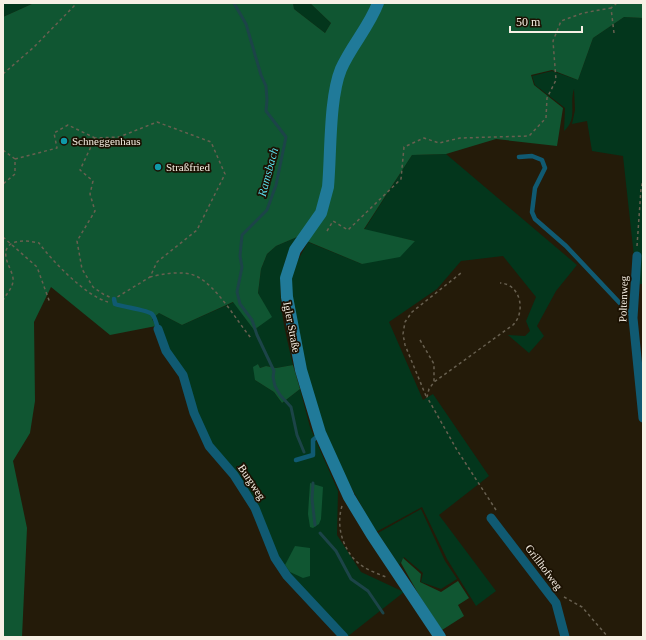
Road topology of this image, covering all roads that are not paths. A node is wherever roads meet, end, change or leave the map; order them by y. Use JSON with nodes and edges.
{"nodes":[{"id":1,"x":378,"y":3,"type":"edge"},
{"id":2,"x":519,"y":157,"type":"dead end"},
{"id":3,"x":637,"y":256,"type":"road end"},
{"id":4,"x":114,"y":301,"type":"road end"},
{"id":5,"x":633,"y":318,"type":"junction"},
{"id":6,"x":158,"y":329,"type":"joint"},
{"id":7,"x":643,"y":418,"type":"edge"},
{"id":8,"x":320,"y":434,"type":"junction"},
{"id":9,"x":296,"y":460,"type":"dead end"},
{"id":10,"x":495,"y":516,"type":"road end"},
{"id":11,"x":344,"y":637,"type":"edge"},
{"id":12,"x":440,"y":637,"type":"edge"},
{"id":13,"x":565,"y":637,"type":"edge"}],
"edges":[{"from":1,"to":8,"type":"main road","name":"Igler Straße"},
{"from":2,"to":5,"type":"lane"},
{"from":3,"to":5,"type":"street","name":"Poltenweg"},
{"from":4,"to":6,"type":"lane"},
{"from":5,"to":7,"type":"street","name":"Poltenweg"},
{"from":6,"to":11,"type":"street","name":"Burgweg"},
{"from":8,"to":9,"type":"lane"},
{"from":8,"to":12,"type":"main road","name":"Igler Straße"},
{"from":10,"to":13,"type":"street","name":"Grillhofweg"}]}
